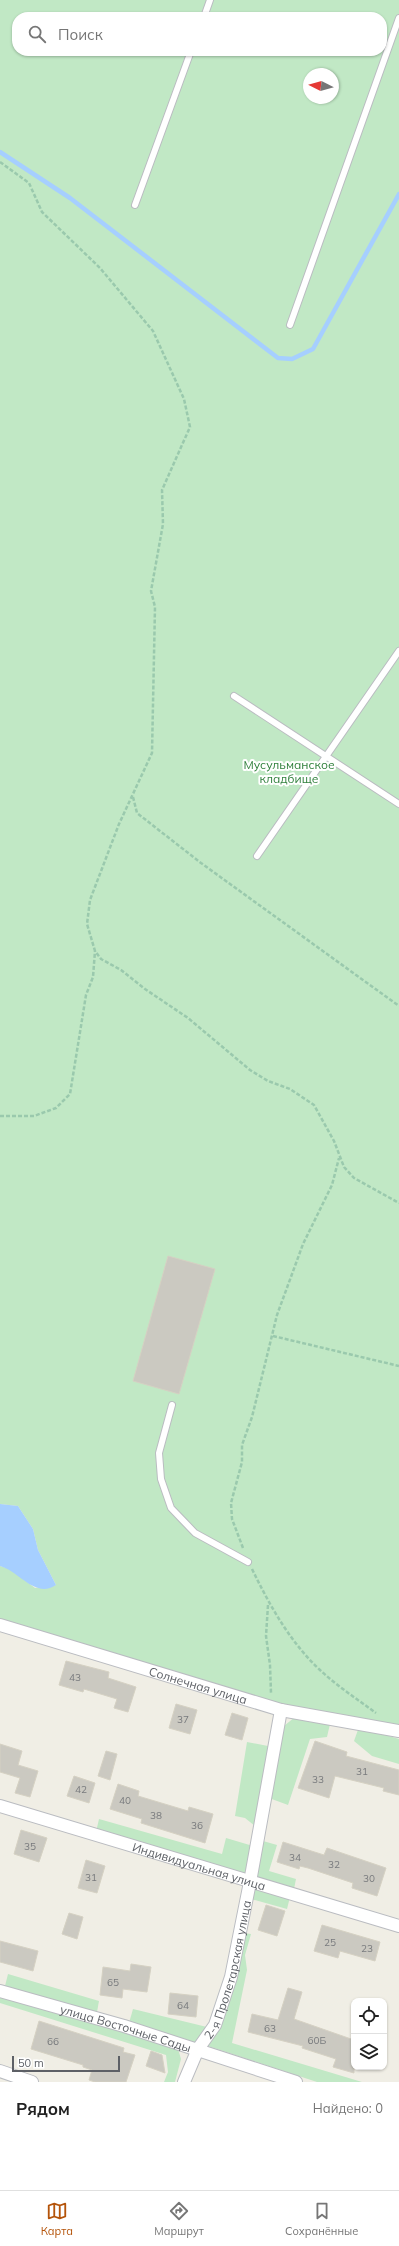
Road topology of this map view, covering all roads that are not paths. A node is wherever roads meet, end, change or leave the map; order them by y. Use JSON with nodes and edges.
{"nodes":[{"id":1,"x":210,"y":0,"type":"edge"},
{"id":2,"x":206,"y":12,"type":"edge"},
{"id":3,"x":399,"y":18,"type":"edge"},
{"id":4,"x":387,"y":52,"type":"edge"},
{"id":5,"x":189,"y":56,"type":"edge"},
{"id":6,"x":386,"y":56,"type":"edge"},
{"id":7,"x":135,"y":205,"type":"dead end"},
{"id":8,"x":290,"y":325,"type":"dead end"},
{"id":9,"x":399,"y":651,"type":"edge"},
{"id":10,"x":234,"y":696,"type":"dead end"},
{"id":11,"x":326,"y":756,"type":"junction"},
{"id":12,"x":399,"y":804,"type":"edge"},
{"id":13,"x":257,"y":856,"type":"dead end"},
{"id":14,"x":172,"y":1404,"type":"dead end"},
{"id":15,"x":248,"y":1562,"type":"road end"},
{"id":16,"x":0,"y":1625,"type":"edge"},
{"id":17,"x":281,"y":1710,"type":"junction"},
{"id":18,"x":394,"y":1729,"type":"edge"},
{"id":19,"x":0,"y":1806,"type":"edge"},
{"id":20,"x":250,"y":1882,"type":"junction"},
{"id":21,"x":399,"y":1926,"type":"edge"},
{"id":22,"x":0,"y":1991,"type":"edge"},
{"id":23,"x":198,"y":2049,"type":"junction"},
{"id":24,"x":0,"y":2071,"type":"edge"},
{"id":25,"x":32,"y":2082,"type":"edge"},
{"id":26,"x":184,"y":2082,"type":"edge"},
{"id":27,"x":296,"y":2082,"type":"edge"}],
"edges":[{"from":1,"to":2,"type":"lane"},
{"from":3,"to":4,"type":"lane"},
{"from":5,"to":7,"type":"lane"},
{"from":6,"to":8,"type":"lane"},
{"from":9,"to":11,"type":"lane"},
{"from":10,"to":11,"type":"lane"},
{"from":11,"to":12,"type":"lane"},
{"from":11,"to":13,"type":"lane"},
{"from":14,"to":15,"type":"lane"},
{"from":16,"to":17,"type":"street","name":"Солнечная улица"},
{"from":17,"to":18,"type":"street","name":"Солнечная улица"},
{"from":17,"to":20,"type":"street","name":"2-я Пролетарская улица"},
{"from":19,"to":20,"type":"street","name":"Индивидуальная улица"},
{"from":20,"to":21,"type":"street","name":"Индивидуальная улица"},
{"from":20,"to":23,"type":"street","name":"2-я Пролетарская улица"},
{"from":22,"to":23,"type":"street","name":"улица Восточные Сады"},
{"from":23,"to":26,"type":"street","name":"2-я Пролетарская улица"},
{"from":23,"to":27,"type":"street","name":"улица Восточные Сады"},
{"from":24,"to":25,"type":"street"}]}
